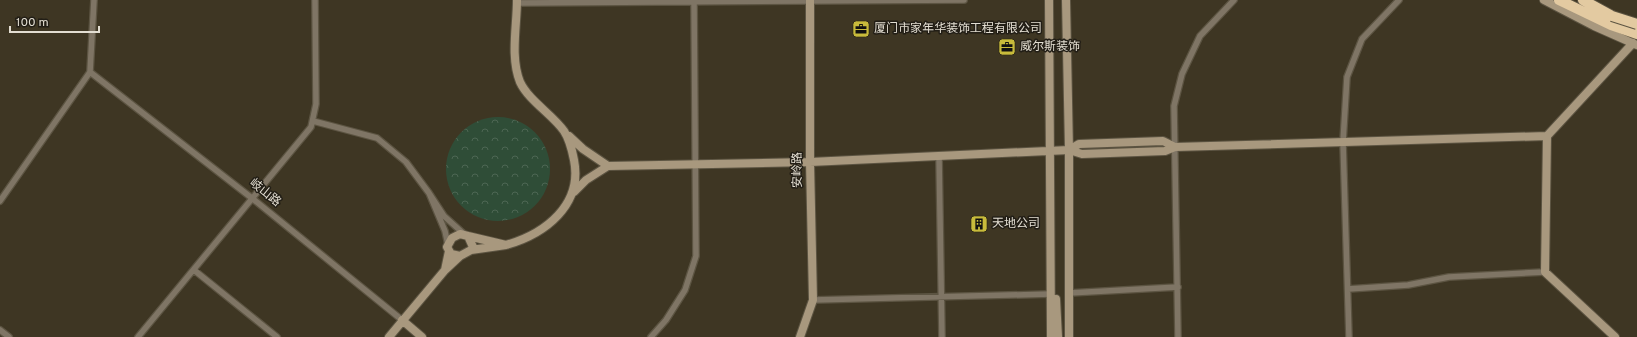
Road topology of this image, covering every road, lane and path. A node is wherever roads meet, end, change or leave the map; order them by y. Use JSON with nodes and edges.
{"nodes":[{"id":1,"x":94,"y":0,"type":"edge"},
{"id":2,"x":315,"y":0,"type":"edge"},
{"id":3,"x":964,"y":0,"type":"edge"},
{"id":4,"x":1050,"y":0,"type":"edge"},
{"id":5,"x":1066,"y":0,"type":"edge"},
{"id":6,"x":1234,"y":0,"type":"edge"},
{"id":7,"x":1399,"y":0,"type":"edge"},
{"id":8,"x":1544,"y":0,"type":"edge"},
{"id":9,"x":1559,"y":0,"type":"edge"},
{"id":10,"x":1583,"y":0,"type":"edge"},
{"id":11,"x":517,"y":1,"type":"edge"},
{"id":12,"x":694,"y":1,"type":"edge"},
{"id":13,"x":810,"y":1,"type":"edge"},
{"id":14,"x":1612,"y":20,"type":"junction"},
{"id":15,"x":1637,"y":24,"type":"edge"},
{"id":16,"x":1636,"y":41,"type":"edge"},
{"id":17,"x":90,"y":72,"type":"junction"},
{"id":18,"x":313,"y":121,"type":"junction"},
{"id":19,"x":566,"y":133,"type":"junction"},
{"id":20,"x":1546,"y":136,"type":"junction"},
{"id":21,"x":1343,"y":142,"type":"junction"},
{"id":22,"x":1175,"y":147,"type":"junction"},
{"id":23,"x":1069,"y":150,"type":"junction"},
{"id":24,"x":1051,"y":151,"type":"junction"},
{"id":25,"x":939,"y":156,"type":"junction"},
{"id":26,"x":810,"y":162,"type":"junction"},
{"id":27,"x":696,"y":165,"type":"junction"},
{"id":28,"x":608,"y":166,"type":"junction"},
{"id":29,"x":573,"y":192,"type":"junction"},
{"id":30,"x":429,"y":193,"type":"junction"},
{"id":31,"x":253,"y":199,"type":"junction"},
{"id":32,"x":0,"y":201,"type":"edge"},
{"id":33,"x":466,"y":235,"type":"junction"},
{"id":34,"x":1052,"y":238,"type":"junction"},
{"id":35,"x":506,"y":245,"type":"junction"},
{"id":36,"x":448,"y":248,"type":"junction"},
{"id":37,"x":471,"y":250,"type":"junction"},
{"id":38,"x":460,"y":256,"type":"junction"},
{"id":39,"x":194,"y":270,"type":"junction"},
{"id":40,"x":445,"y":270,"type":"junction"},
{"id":41,"x":1545,"y":272,"type":"junction"},
{"id":42,"x":1178,"y":287,"type":"junction"},
{"id":43,"x":1348,"y":289,"type":"junction"},
{"id":44,"x":1069,"y":293,"type":"junction"},
{"id":45,"x":1051,"y":294,"type":"junction"},
{"id":46,"x":941,"y":296,"type":"junction"},
{"id":47,"x":813,"y":300,"type":"junction"},
{"id":48,"x":402,"y":320,"type":"junction"},
{"id":49,"x":0,"y":330,"type":"edge"},
{"id":50,"x":1058,"y":334,"type":"edge"},
{"id":51,"x":9,"y":337,"type":"edge"},
{"id":52,"x":138,"y":337,"type":"edge"},
{"id":53,"x":277,"y":337,"type":"edge"},
{"id":54,"x":388,"y":337,"type":"edge"},
{"id":55,"x":422,"y":337,"type":"edge"},
{"id":56,"x":651,"y":337,"type":"edge"},
{"id":57,"x":800,"y":337,"type":"edge"},
{"id":58,"x":942,"y":337,"type":"edge"},
{"id":59,"x":1051,"y":337,"type":"edge"},
{"id":60,"x":1069,"y":337,"type":"edge"},
{"id":61,"x":1178,"y":337,"type":"edge"},
{"id":62,"x":1349,"y":337,"type":"edge"},
{"id":63,"x":1615,"y":337,"type":"edge"}],
"edges":[{"from":1,"to":17,"type":"street"},
{"from":2,"to":18,"type":"street"},
{"from":3,"to":13,"type":"street"},
{"from":4,"to":24,"type":"main road"},
{"from":5,"to":23,"type":"main road"},
{"from":6,"to":22,"type":"street"},
{"from":7,"to":21,"type":"street"},
{"from":8,"to":16,"type":"main road"},
{"from":9,"to":14,"type":"highway"},
{"from":10,"to":14,"type":"highway"},
{"from":11,"to":12,"type":"street"},
{"from":11,"to":19,"type":"main road"},
{"from":12,"to":13,"type":"street"},
{"from":12,"to":27,"type":"street"},
{"from":13,"to":26,"type":"main road","name":"安岭路"},
{"from":14,"to":15,"type":"highway","bridge":true},
{"from":14,"to":16,"type":"highway"},
{"from":16,"to":20,"type":"main road"},
{"from":17,"to":31,"type":"street","name":"岐山路"},
{"from":17,"to":32,"type":"street"},
{"from":18,"to":30,"type":"street"},
{"from":18,"to":31,"type":"street"},
{"from":19,"to":28,"type":"main road"},
{"from":19,"to":29,"type":"main road"},
{"from":20,"to":21,"type":"main road"},
{"from":20,"to":41,"type":"main road"},
{"from":21,"to":22,"type":"main road"},
{"from":21,"to":43,"type":"street"},
{"from":22,"to":23,"type":"main road"},
{"from":22,"to":42,"type":"street"},
{"from":23,"to":24,"type":"main road"},
{"from":23,"to":44,"type":"main road"},
{"from":24,"to":25,"type":"main road"},
{"from":24,"to":34,"type":"main road"},
{"from":25,"to":26,"type":"main road"},
{"from":25,"to":46,"type":"street"},
{"from":26,"to":27,"type":"main road"},
{"from":26,"to":47,"type":"main road","name":"安岭路"},
{"from":27,"to":28,"type":"main road"},
{"from":27,"to":56,"type":"street"},
{"from":28,"to":29,"type":"main road"},
{"from":29,"to":35,"type":"main road"},
{"from":30,"to":33,"type":"street"},
{"from":30,"to":36,"type":"street"},
{"from":31,"to":39,"type":"street"},
{"from":31,"to":48,"type":"street","name":"岐山路"},
{"from":33,"to":35,"type":"main road"},
{"from":33,"to":36,"type":"main road"},
{"from":33,"to":37,"type":"main road"},
{"from":34,"to":45,"type":"main road"},
{"from":34,"to":50,"type":"main road"},
{"from":35,"to":37,"type":"main road"},
{"from":36,"to":38,"type":"main road"},
{"from":36,"to":40,"type":"main road"},
{"from":37,"to":38,"type":"main road"},
{"from":38,"to":40,"type":"main road"},
{"from":39,"to":52,"type":"street"},
{"from":39,"to":53,"type":"street"},
{"from":40,"to":48,"type":"main road"},
{"from":41,"to":43,"type":"street"},
{"from":41,"to":63,"type":"main road"},
{"from":42,"to":44,"type":"street"},
{"from":42,"to":61,"type":"street"},
{"from":43,"to":62,"type":"street"},
{"from":44,"to":60,"type":"main road"},
{"from":45,"to":46,"type":"street"},
{"from":45,"to":59,"type":"main road"},
{"from":46,"to":47,"type":"street"},
{"from":46,"to":58,"type":"street"},
{"from":47,"to":57,"type":"main road","name":"安岭路"},
{"from":48,"to":54,"type":"main road"},
{"from":48,"to":55,"type":"main road","name":"岐山路"},
{"from":49,"to":51,"type":"street"}]}
